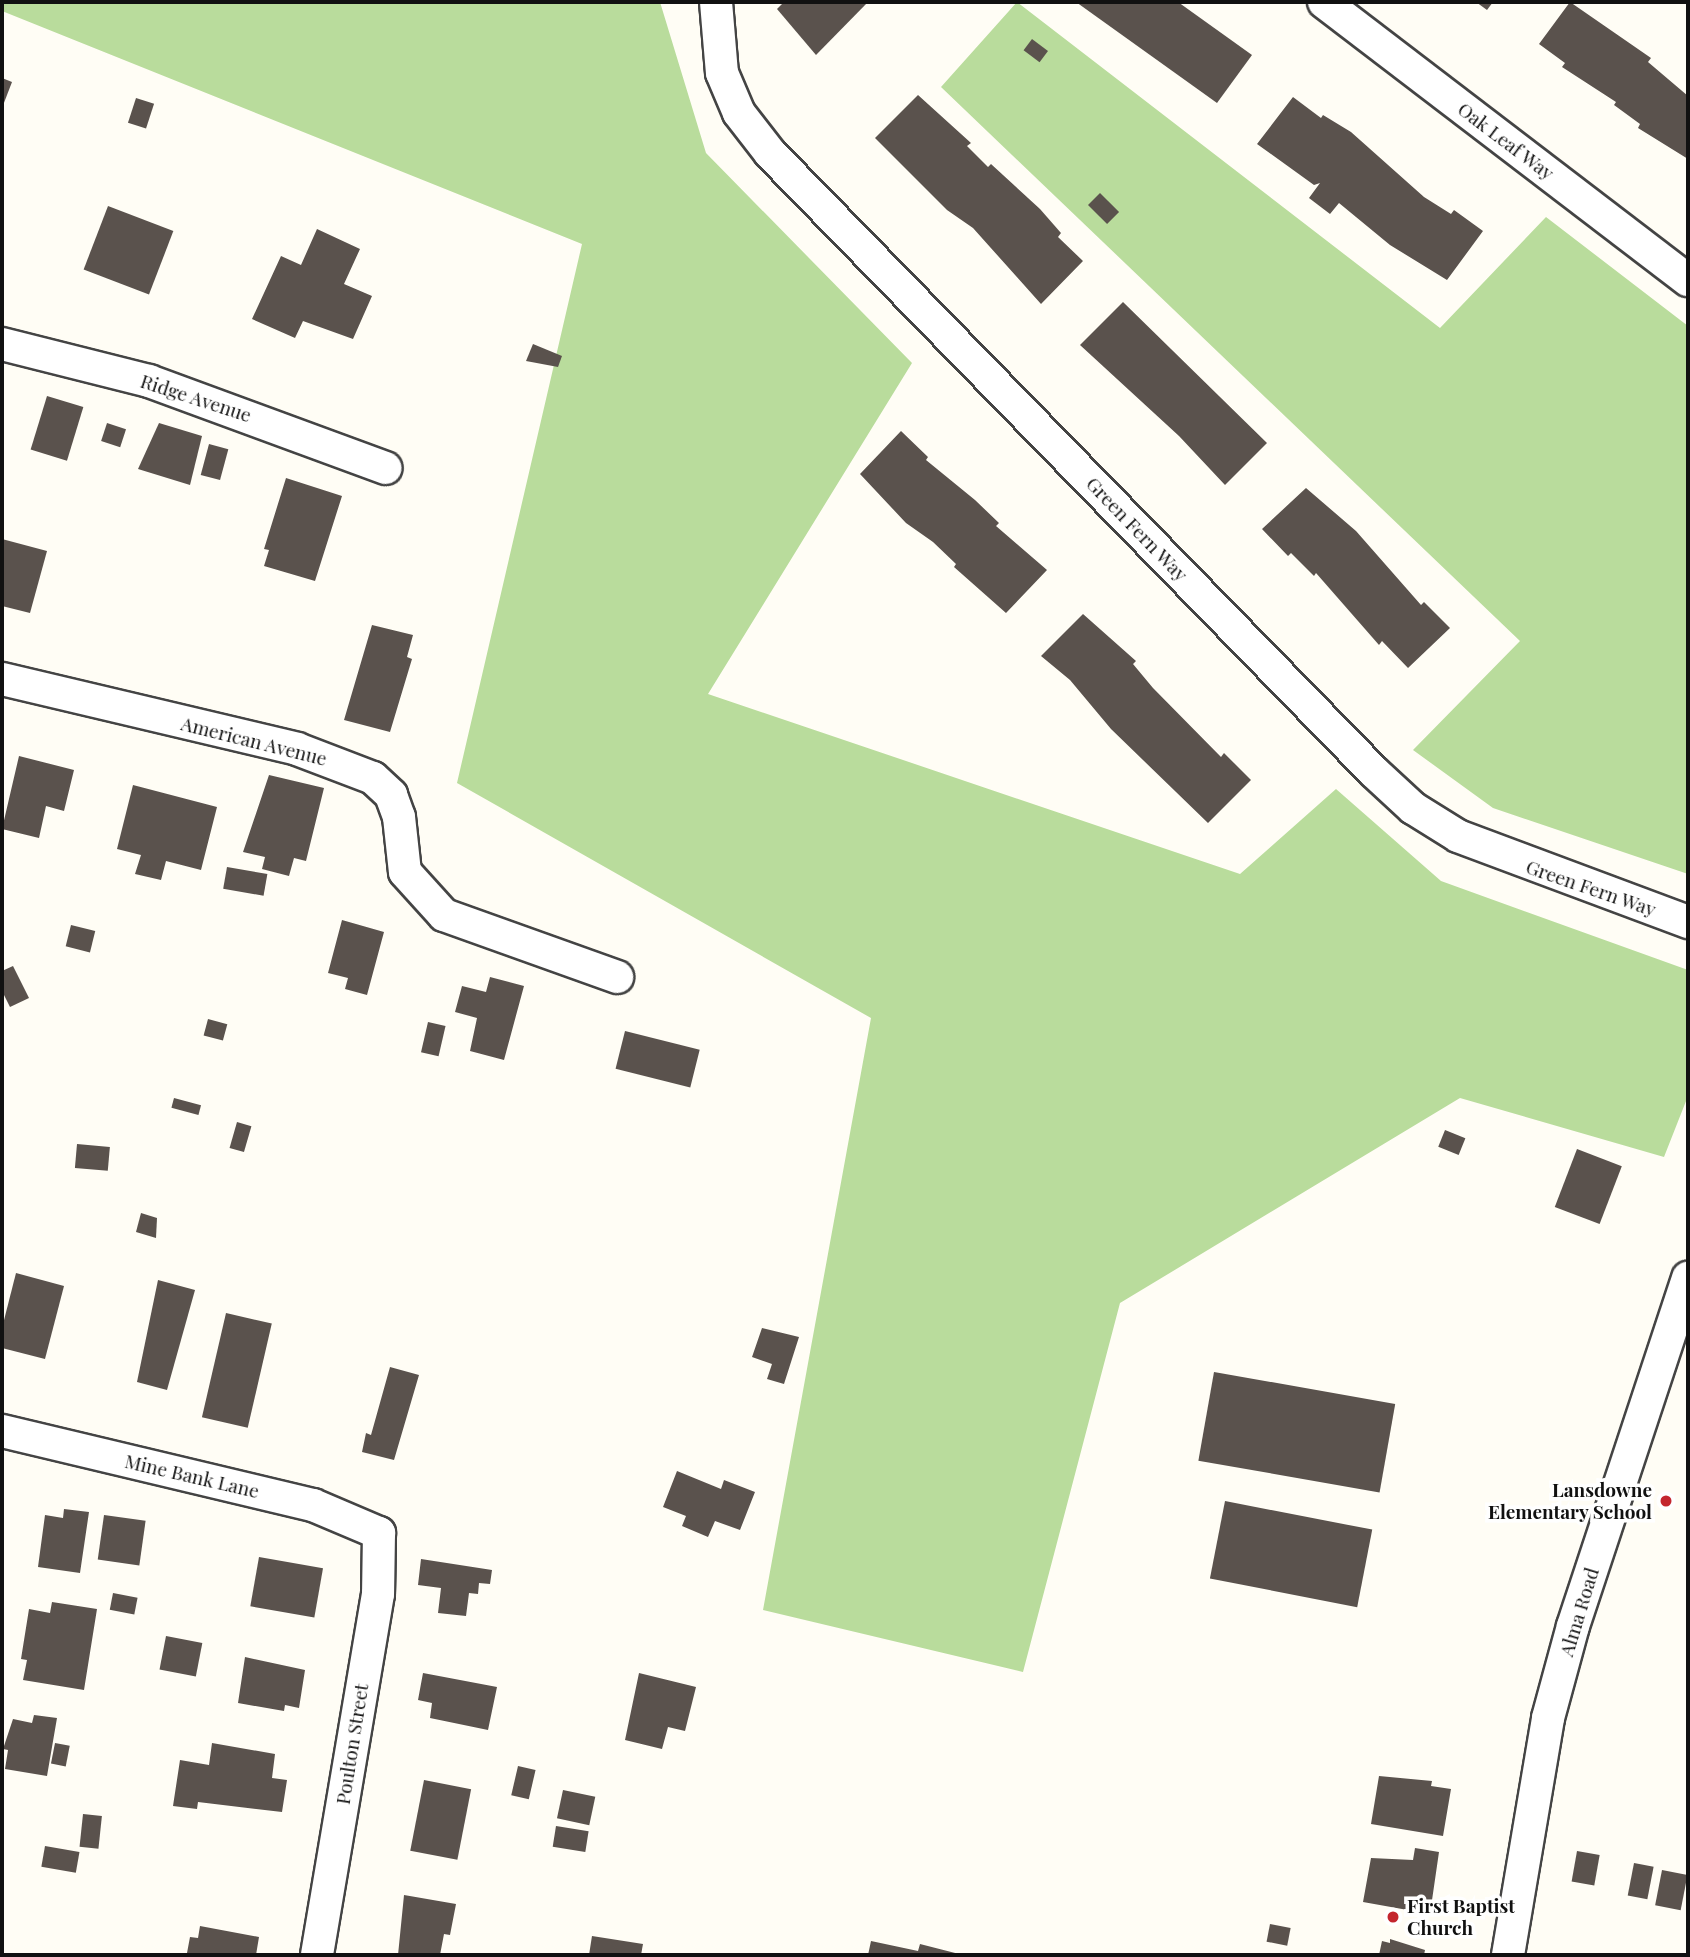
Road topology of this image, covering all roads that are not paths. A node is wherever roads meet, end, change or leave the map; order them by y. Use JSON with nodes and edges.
{"nodes":[{"id":1,"x":716,"y":2,"type":"edge"},
{"id":2,"x":1324,"y":2,"type":"edge"},
{"id":3,"x":1688,"y":281,"type":"edge"},
{"id":4,"x":2,"y":344,"type":"edge"},
{"id":5,"x":385,"y":468,"type":"dead end"},
{"id":6,"x":2,"y":679,"type":"edge"},
{"id":7,"x":1688,"y":922,"type":"edge"},
{"id":8,"x":617,"y":977,"type":"dead end"},
{"id":9,"x":1688,"y":1278,"type":"edge"},
{"id":10,"x":2,"y":1430,"type":"edge"},
{"id":11,"x":379,"y":1533,"type":"joint"},
{"id":12,"x":317,"y":1955,"type":"edge"},
{"id":13,"x":1508,"y":1955,"type":"edge"}],
"edges":[{"from":1,"to":7,"type":"street","name":"Green Fern Way"},
{"from":2,"to":3,"type":"street","name":"Oak Leaf Way"},
{"from":4,"to":5,"type":"street","name":"Ridge Avenue"},
{"from":6,"to":8,"type":"street","name":"American Avenue"},
{"from":9,"to":13,"type":"street","name":"Alma Road"},
{"from":10,"to":11,"type":"street","name":"Mine Bank Lane"},
{"from":11,"to":12,"type":"street","name":"Poulton Street"}]}
